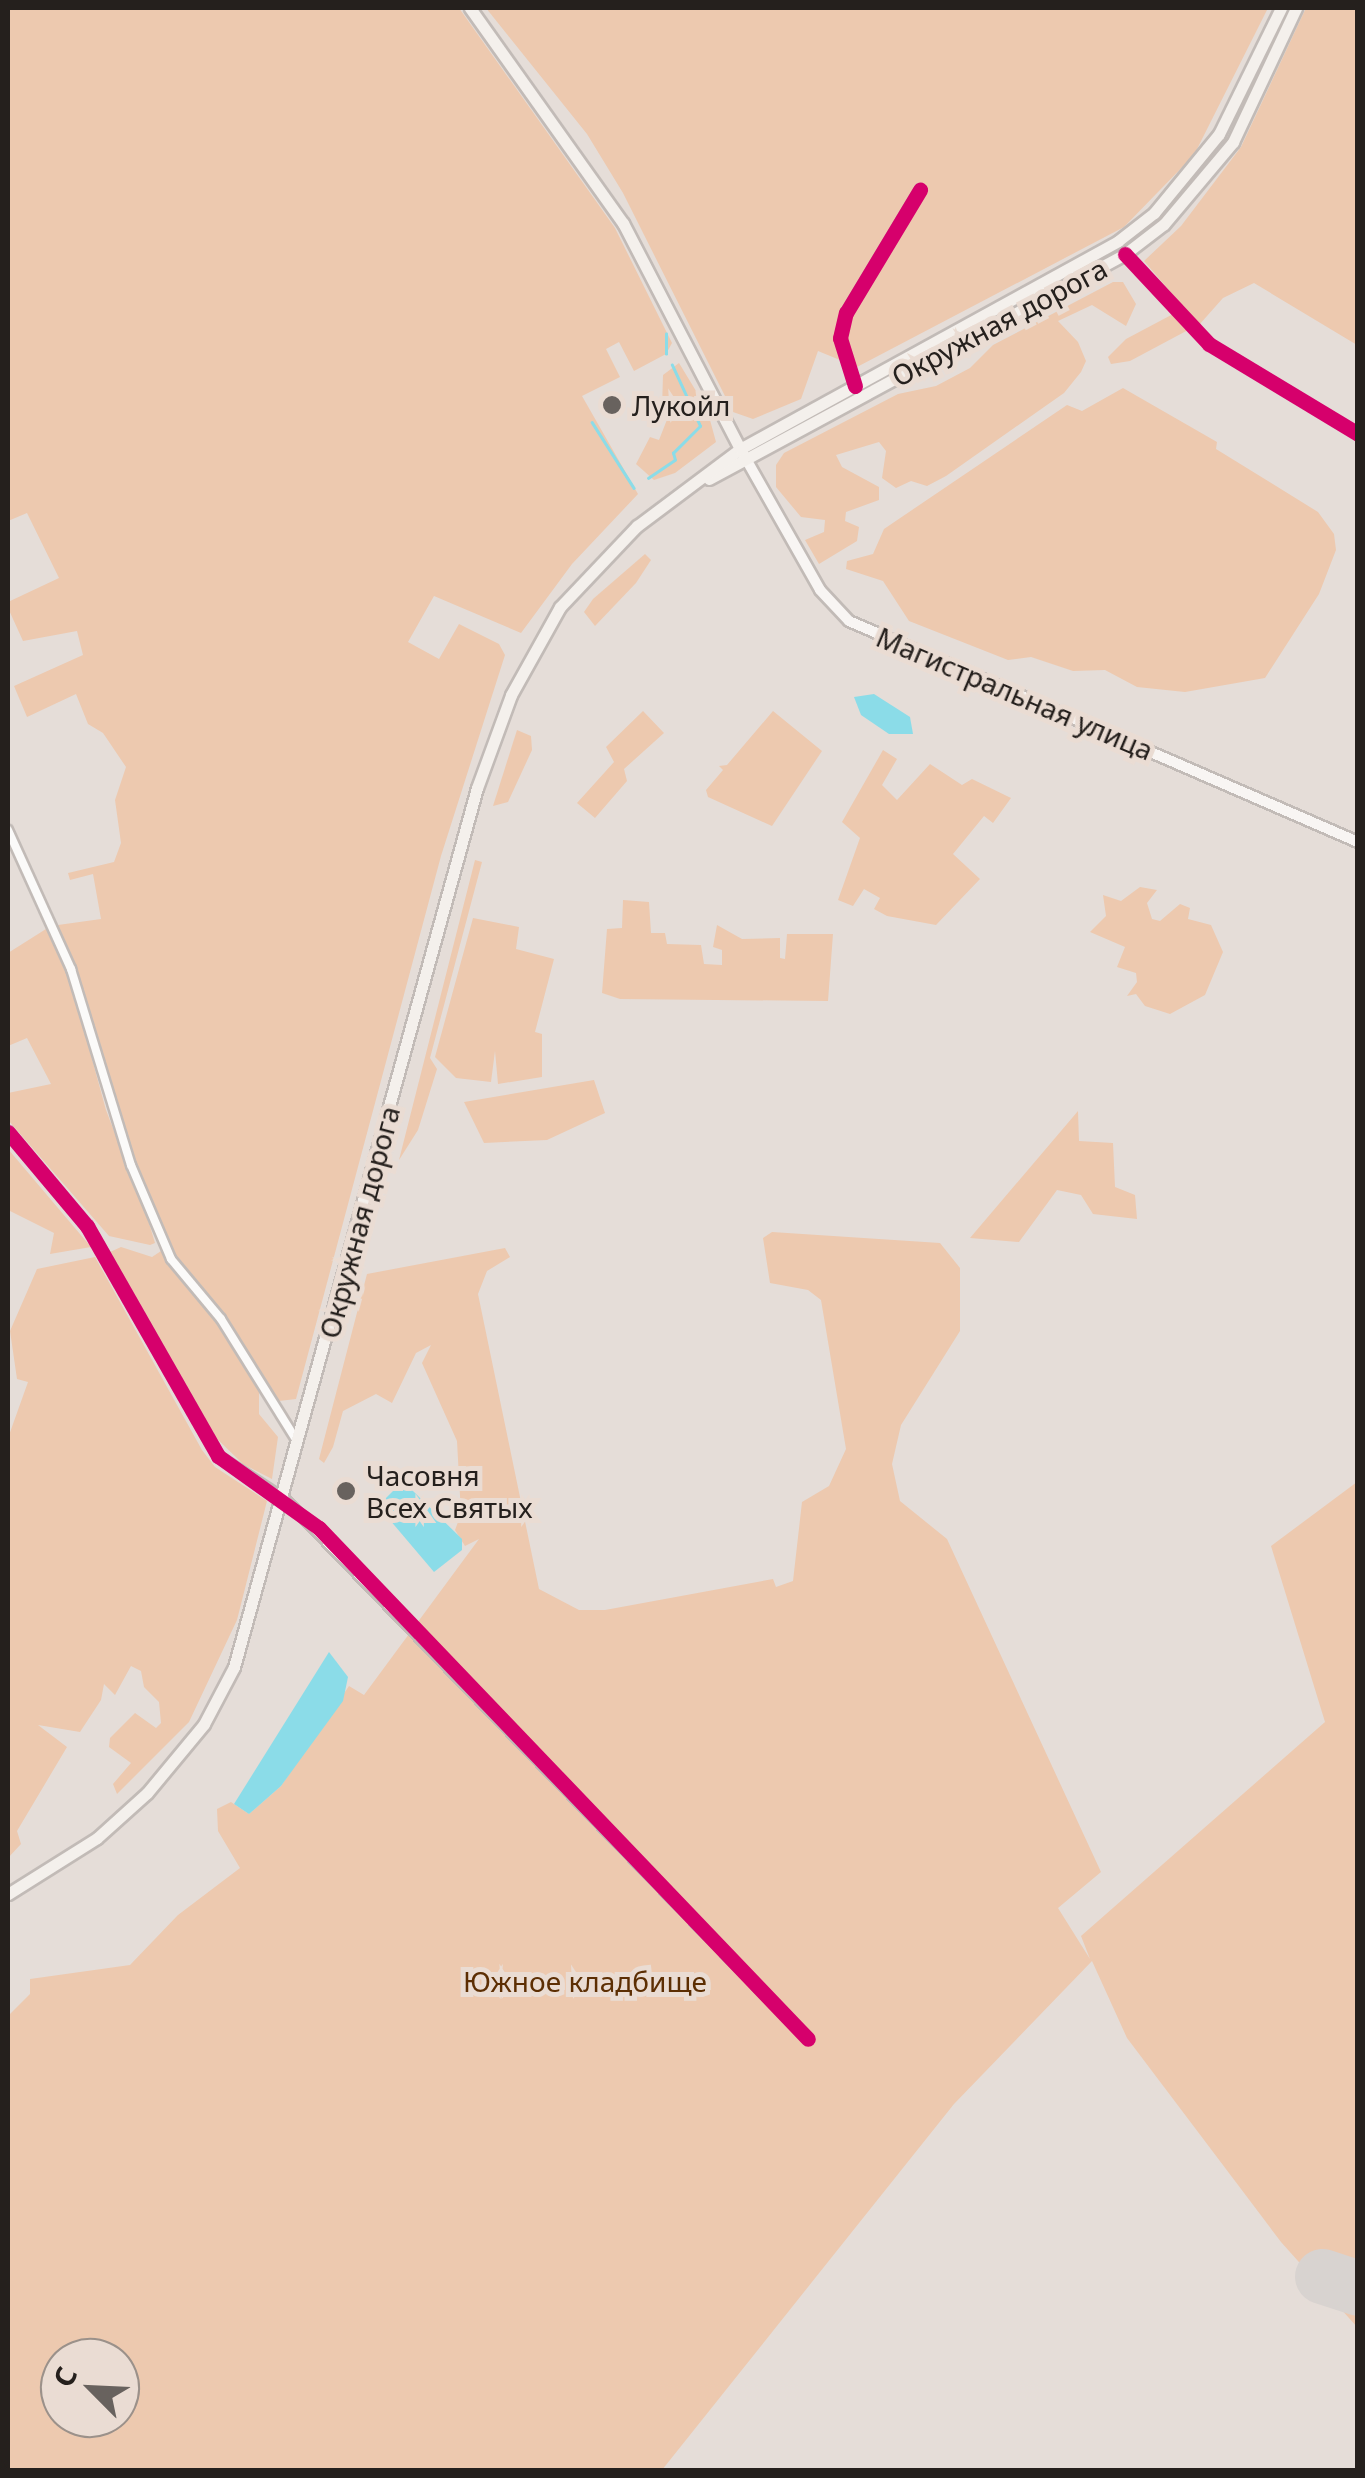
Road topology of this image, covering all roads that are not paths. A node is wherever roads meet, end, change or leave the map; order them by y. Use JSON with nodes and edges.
{"nodes":[{"id":1,"x":470,"y":8,"type":"edge"},
{"id":2,"x":1281,"y":8,"type":"edge"},
{"id":3,"x":1296,"y":8,"type":"edge"},
{"id":4,"x":920,"y":190,"type":"dead end"},
{"id":5,"x":1126,"y":254,"type":"junction"},
{"id":6,"x":855,"y":386,"type":"junction"},
{"id":7,"x":1358,"y":434,"type":"edge"},
{"id":8,"x":743,"y":454,"type":"junction"},
{"id":9,"x":8,"y":830,"type":"edge"},
{"id":10,"x":1358,"y":842,"type":"edge"},
{"id":11,"x":8,"y":1132,"type":"edge"},
{"id":12,"x":300,"y":1445,"type":"junction"},
{"id":13,"x":285,"y":1499,"type":"junction"},
{"id":14,"x":8,"y":1894,"type":"edge"},
{"id":15,"x":808,"y":2040,"type":"dead end"}],
"edges":[{"from":1,"to":8,"type":"main road"},
{"from":2,"to":6,"type":"main road","name":"Окружная дорога"},
{"from":3,"to":5,"type":"main road","name":"Окружная дорога"},
{"from":4,"to":6,"type":"street"},
{"from":5,"to":7,"type":"street"},
{"from":5,"to":8,"type":"main road","name":"Окружная дорога"},
{"from":6,"to":8,"type":"main road","name":"Окружная дорога"},
{"from":8,"to":10,"type":"main road","name":"Магистральная улица"},
{"from":8,"to":12,"type":"main road","name":"Окружная дорога"},
{"from":9,"to":12,"type":"street"},
{"from":11,"to":13,"type":"street"},
{"from":12,"to":13,"type":"main road","name":"Окружная дорога"},
{"from":13,"to":14,"type":"main road","name":"Окружная дорога"},
{"from":13,"to":15,"type":"street"}]}
